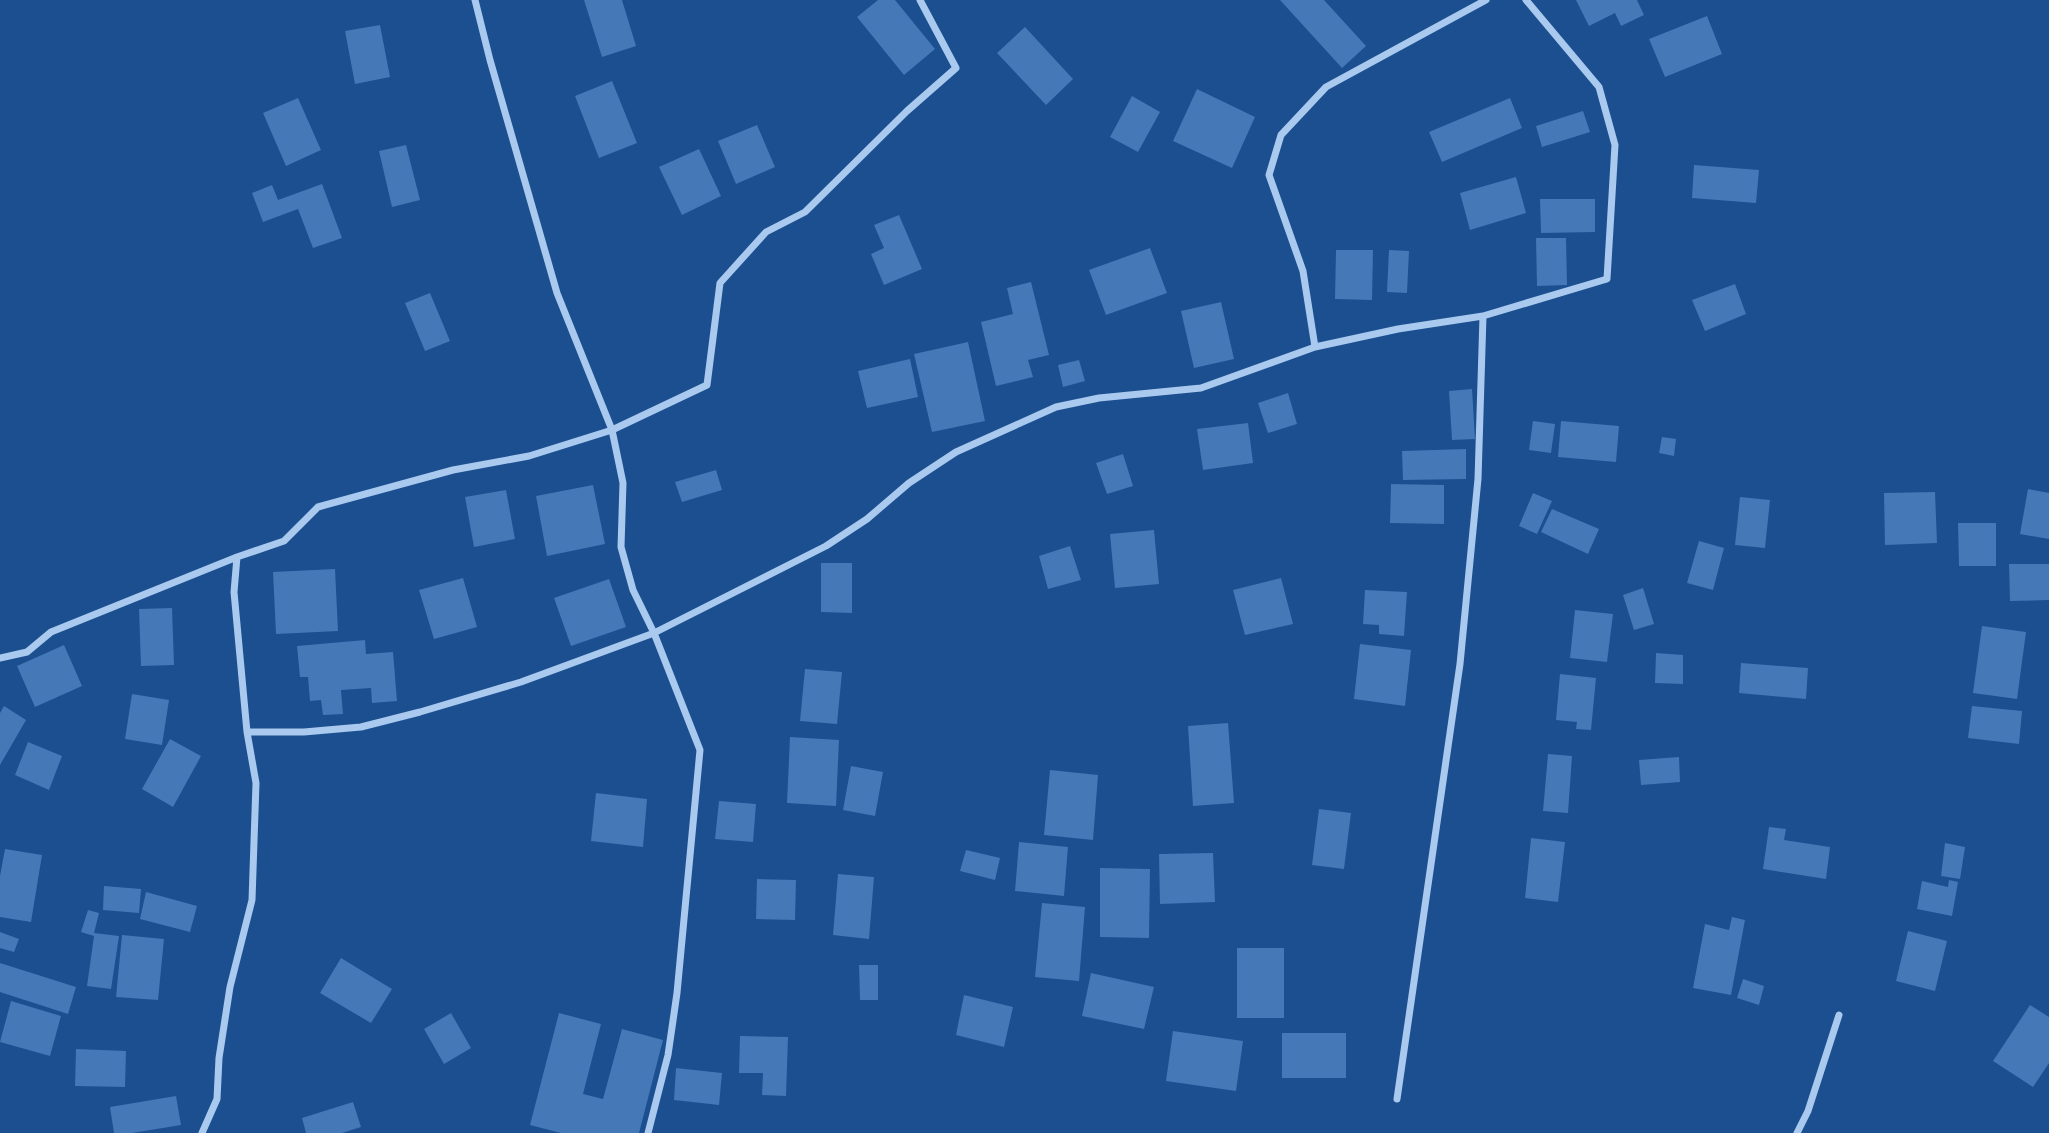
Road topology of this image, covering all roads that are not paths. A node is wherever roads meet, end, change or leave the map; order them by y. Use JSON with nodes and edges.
{"nodes":[{"id":1,"x":475,"y":0,"type":"edge"},
{"id":2,"x":920,"y":0,"type":"edge"},
{"id":3,"x":1486,"y":0,"type":"edge"},
{"id":4,"x":1526,"y":0,"type":"edge"},
{"id":5,"x":1483,"y":316,"type":"junction"},
{"id":6,"x":1315,"y":347,"type":"junction"},
{"id":7,"x":612,"y":430,"type":"junction"},
{"id":8,"x":237,"y":557,"type":"junction"},
{"id":9,"x":654,"y":633,"type":"junction"},
{"id":10,"x":0,"y":658,"type":"edge"},
{"id":11,"x":247,"y":732,"type":"junction"},
{"id":12,"x":1839,"y":1015,"type":"dead end"},
{"id":13,"x":1397,"y":1099,"type":"dead end"},
{"id":14,"x":202,"y":1133,"type":"edge"},
{"id":15,"x":648,"y":1133,"type":"edge"},
{"id":16,"x":1797,"y":1133,"type":"edge"}],
"edges":[{"from":1,"to":7,"type":"street"},
{"from":2,"to":7,"type":"street"},
{"from":3,"to":6,"type":"street"},
{"from":4,"to":5,"type":"street"},
{"from":5,"to":6,"type":"street"},
{"from":5,"to":13,"type":"street"},
{"from":6,"to":9,"type":"street"},
{"from":7,"to":8,"type":"street"},
{"from":7,"to":9,"type":"street"},
{"from":8,"to":10,"type":"street"},
{"from":8,"to":11,"type":"street"},
{"from":9,"to":11,"type":"street"},
{"from":9,"to":15,"type":"street"},
{"from":11,"to":14,"type":"street"},
{"from":12,"to":16,"type":"street"}]}
